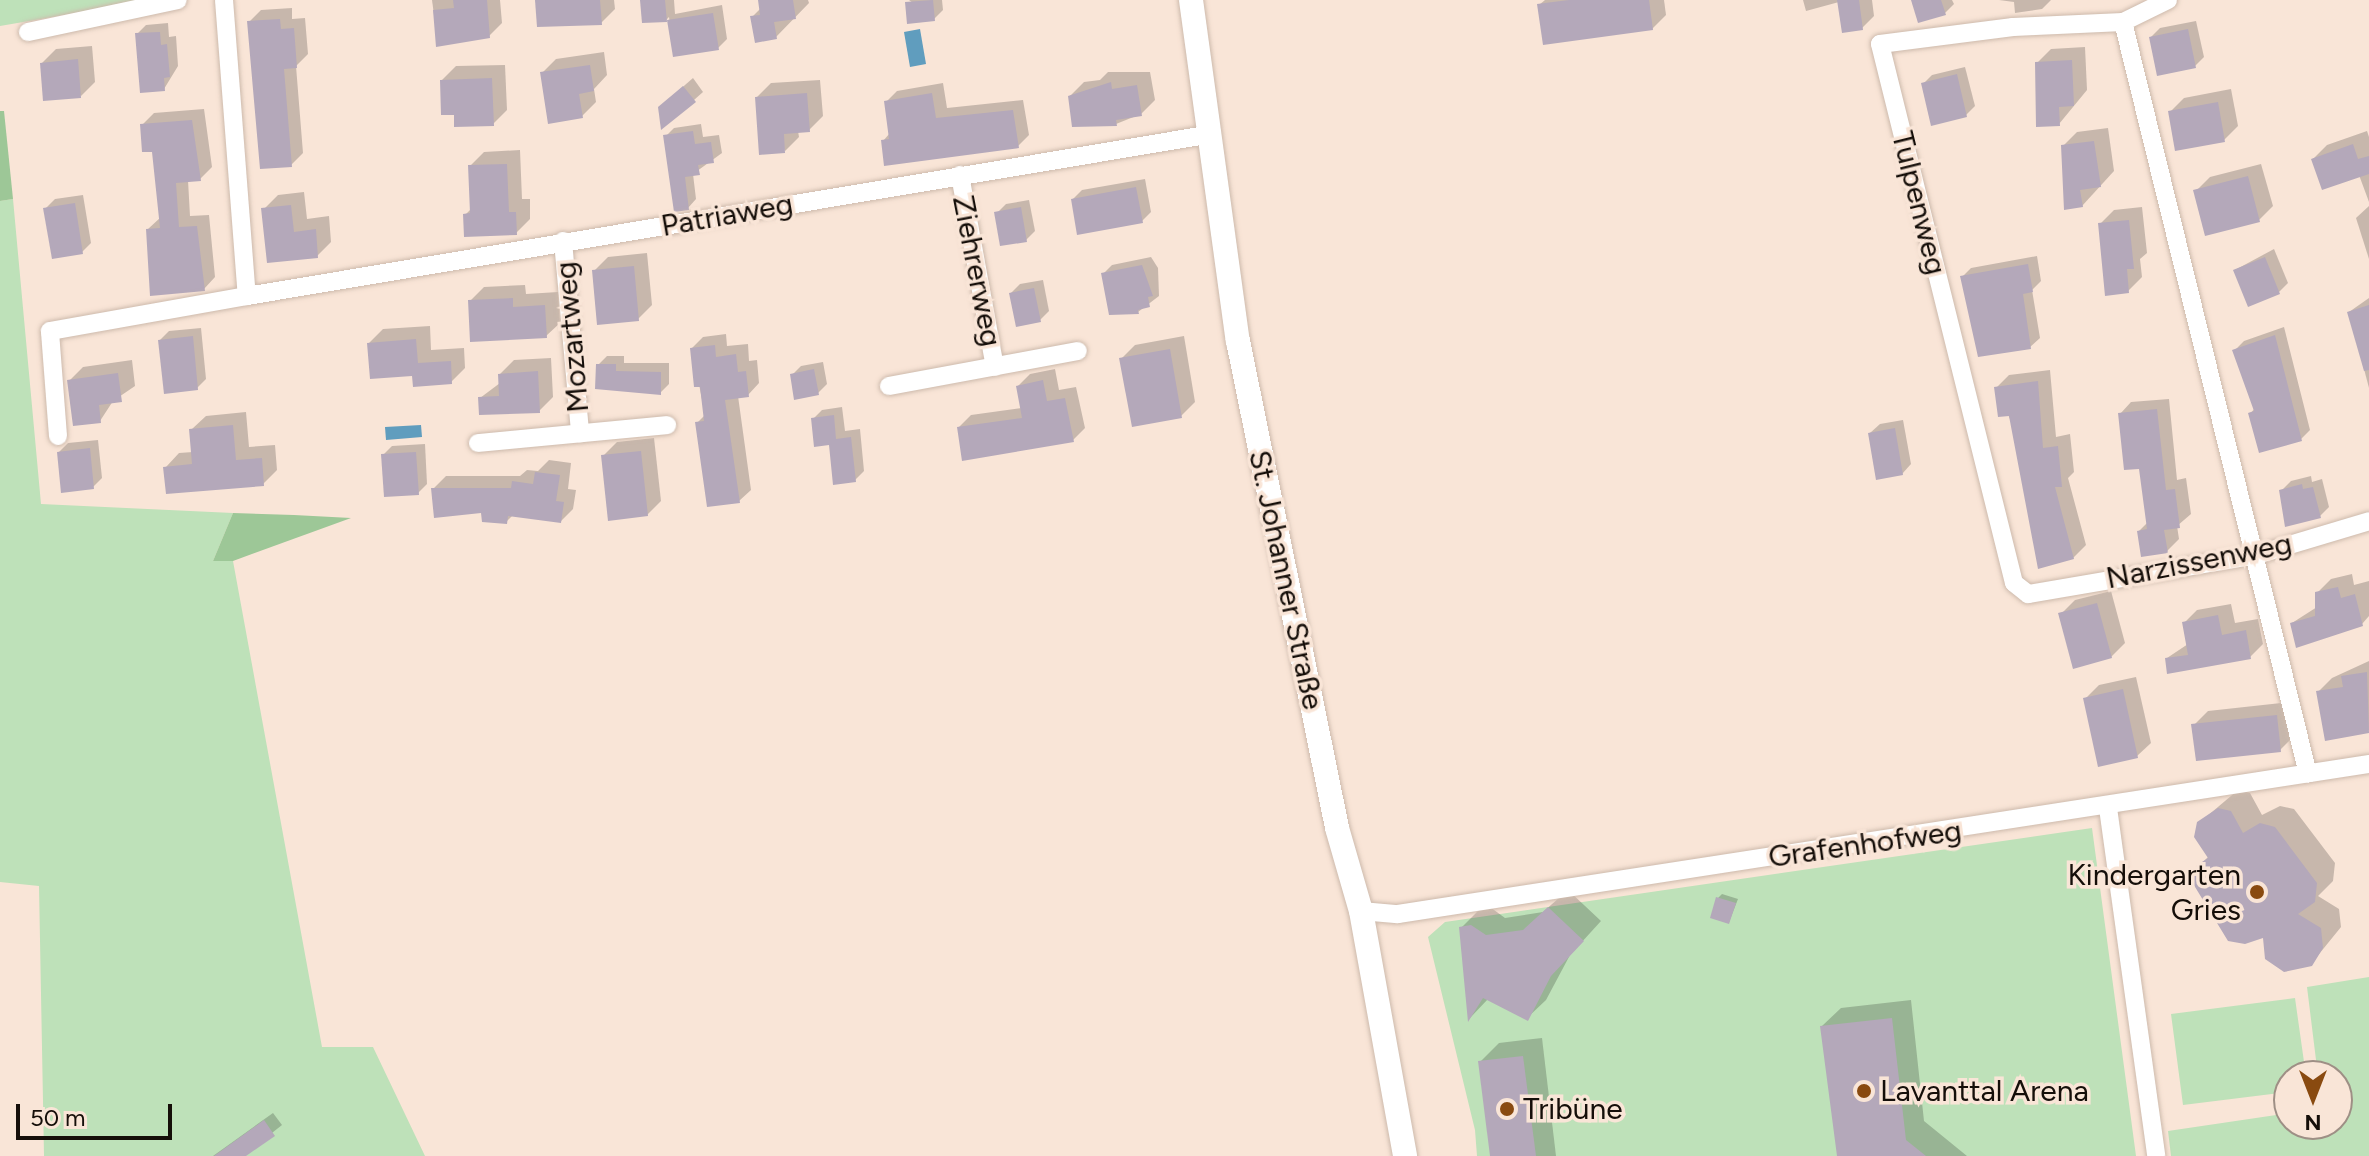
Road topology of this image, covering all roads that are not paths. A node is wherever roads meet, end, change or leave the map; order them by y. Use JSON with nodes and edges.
{"nodes":[{"id":1,"x":178,"y":0,"type":"edge"},
{"id":2,"x":224,"y":0,"type":"edge"},
{"id":3,"x":1191,"y":0,"type":"edge"},
{"id":4,"x":2168,"y":0,"type":"edge"},
{"id":5,"x":2123,"y":22,"type":"junction"},
{"id":6,"x":28,"y":32,"type":"dead end"},
{"id":7,"x":1206,"y":135,"type":"junction"},
{"id":8,"x":960,"y":175,"type":"junction"},
{"id":9,"x":563,"y":241,"type":"junction"},
{"id":10,"x":247,"y":296,"type":"junction"},
{"id":11,"x":1078,"y":351,"type":"dead end"},
{"id":12,"x":995,"y":367,"type":"junction"},
{"id":13,"x":889,"y":386,"type":"dead end"},
{"id":14,"x":667,"y":425,"type":"dead end"},
{"id":15,"x":580,"y":433,"type":"junction"},
{"id":16,"x":58,"y":436,"type":"dead end"},
{"id":17,"x":478,"y":443,"type":"dead end"},
{"id":18,"x":2369,"y":521,"type":"edge"},
{"id":19,"x":2256,"y":555,"type":"junction"},
{"id":20,"x":2028,"y":594,"type":"joint"},
{"id":21,"x":2369,"y":764,"type":"edge"},
{"id":22,"x":2308,"y":774,"type":"junction"},
{"id":23,"x":2108,"y":808,"type":"junction"},
{"id":24,"x":1361,"y":911,"type":"junction"},
{"id":25,"x":1405,"y":1156,"type":"edge"},
{"id":26,"x":2156,"y":1156,"type":"edge"}],
"edges":[{"from":1,"to":6,"type":"street"},
{"from":2,"to":10,"type":"street"},
{"from":3,"to":7,"type":"street","name":"St. Johanner Straße"},
{"from":4,"to":5,"type":"street","name":"Tulpenweg"},
{"from":5,"to":19,"type":"street"},
{"from":5,"to":20,"type":"street","name":"Tulpenweg"},
{"from":7,"to":8,"type":"street","name":"Patriaweg"},
{"from":7,"to":24,"type":"street","name":"St. Johanner Straße"},
{"from":8,"to":9,"type":"street","name":"Patriaweg"},
{"from":8,"to":12,"type":"street","name":"Ziehrerweg"},
{"from":9,"to":10,"type":"street","name":"Patriaweg"},
{"from":9,"to":15,"type":"street","name":"Mozartweg"},
{"from":10,"to":16,"type":"street","name":"Patriaweg"},
{"from":11,"to":12,"type":"street","name":"Ziehrerweg"},
{"from":12,"to":13,"type":"street","name":"Ziehrerweg"},
{"from":14,"to":15,"type":"street","name":"Mozartweg"},
{"from":15,"to":17,"type":"street","name":"Mozartweg"},
{"from":18,"to":19,"type":"street","name":"Narzissenweg"},
{"from":19,"to":20,"type":"street","name":"Narzissenweg"},
{"from":19,"to":22,"type":"street"},
{"from":21,"to":22,"type":"street","name":"Grafenhofweg"},
{"from":22,"to":23,"type":"street","name":"Grafenhofweg"},
{"from":23,"to":24,"type":"street","name":"Grafenhofweg"},
{"from":23,"to":26,"type":"street"},
{"from":24,"to":25,"type":"street","name":"St. Johanner Straße"}]}
